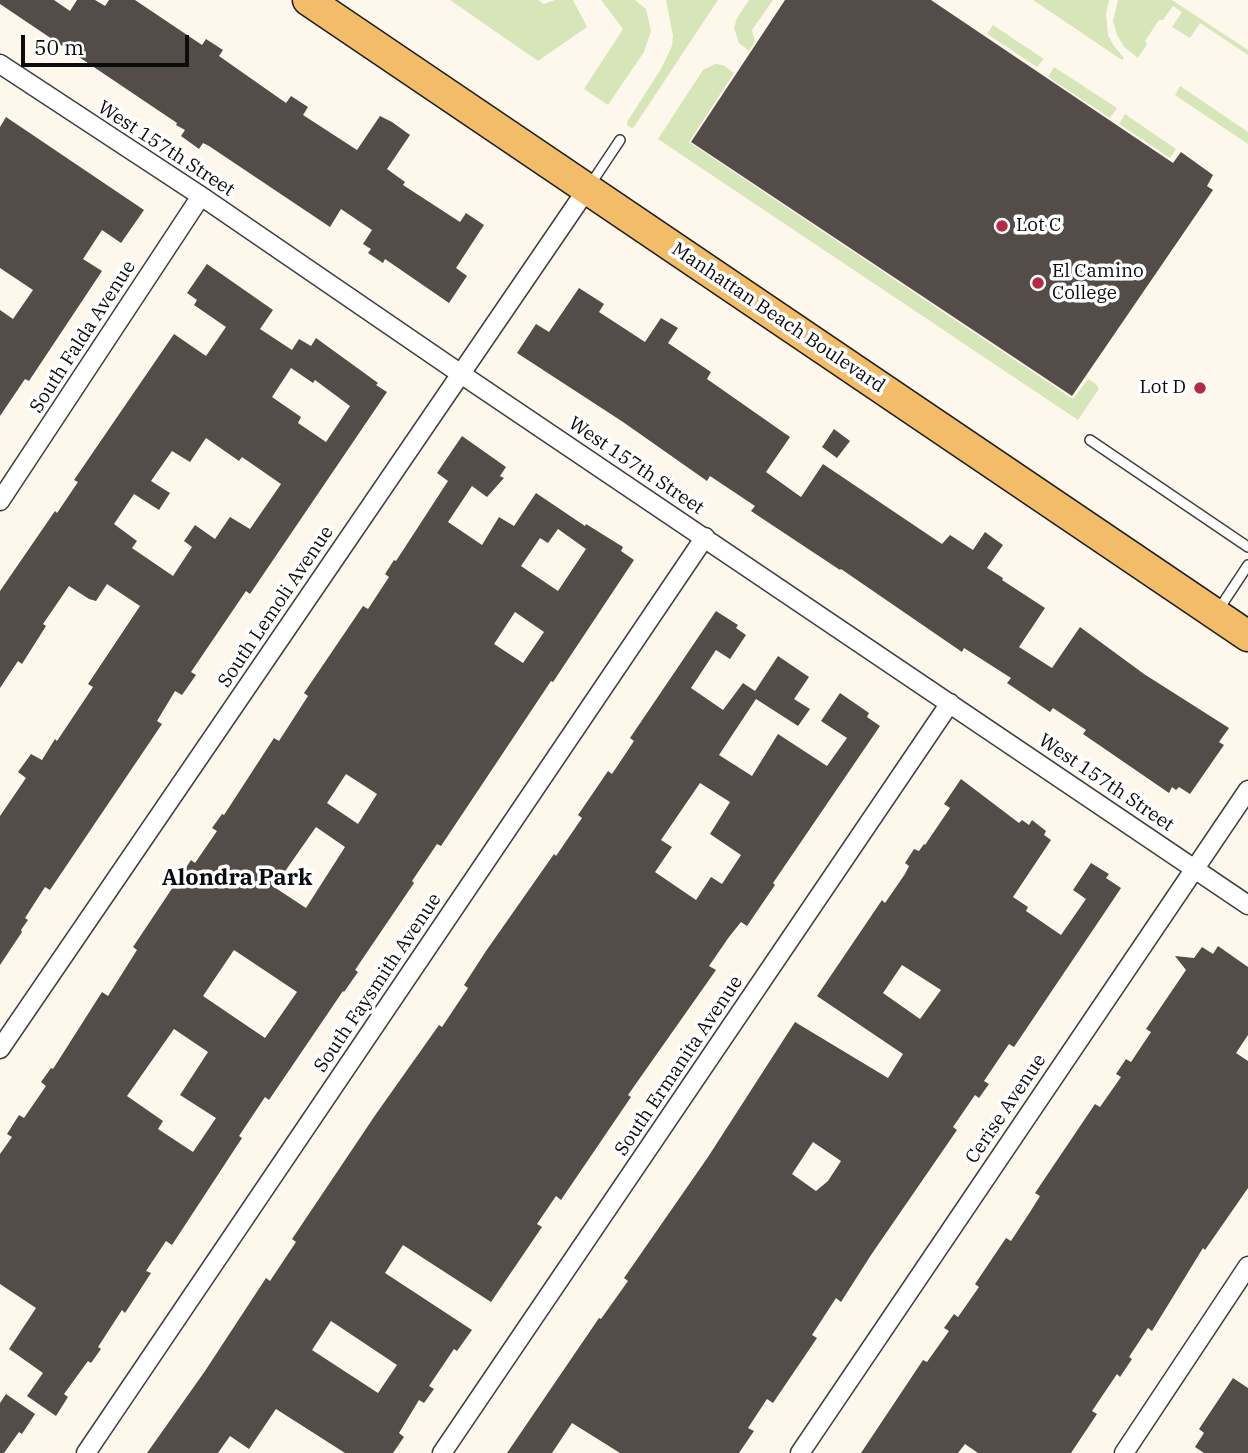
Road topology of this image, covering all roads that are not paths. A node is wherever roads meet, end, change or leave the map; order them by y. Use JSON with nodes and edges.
{"nodes":[{"id":1,"x":308,"y":0,"type":"edge"},
{"id":2,"x":0,"y":64,"type":"edge"},
{"id":3,"x":620,"y":140,"type":"dead end"},
{"id":4,"x":587,"y":189,"type":"junction"},
{"id":5,"x":201,"y":196,"type":"junction"},
{"id":6,"x":461,"y":374,"type":"junction"},
{"id":7,"x":1090,"y":440,"type":"dead end"},
{"id":8,"x":0,"y":501,"type":"edge"},
{"id":9,"x":705,"y":537,"type":"junction"},
{"id":10,"x":1248,"y":547,"type":"edge"},
{"id":11,"x":1248,"y":565,"type":"edge"},
{"id":12,"x":1216,"y":614,"type":"junction"},
{"id":13,"x":1248,"y":636,"type":"edge"},
{"id":14,"x":950,"y":703,"type":"junction"},
{"id":15,"x":1248,"y":790,"type":"edge"},
{"id":16,"x":1194,"y":868,"type":"junction"},
{"id":17,"x":1248,"y":905,"type":"edge"},
{"id":18,"x":0,"y":1049,"type":"edge"},
{"id":19,"x":1248,"y":1266,"type":"edge"},
{"id":20,"x":86,"y":1453,"type":"edge"},
{"id":21,"x":442,"y":1453,"type":"edge"},
{"id":22,"x":800,"y":1453,"type":"edge"},
{"id":23,"x":1124,"y":1453,"type":"edge"}],
"edges":[{"from":1,"to":4,"type":"main road","name":"Manhattan Beach Boulevard"},
{"from":2,"to":5,"type":"street","name":"West 157th Street"},
{"from":3,"to":4,"type":"lane"},
{"from":4,"to":6,"type":"street","name":"South Lemoli Avenue"},
{"from":4,"to":12,"type":"main road","name":"Manhattan Beach Boulevard"},
{"from":5,"to":6,"type":"street","name":"West 157th Street"},
{"from":5,"to":8,"type":"street","name":"South Falda Avenue"},
{"from":6,"to":9,"type":"street","name":"West 157th Street"},
{"from":6,"to":18,"type":"street","name":"South Lemoli Avenue"},
{"from":7,"to":10,"type":"lane"},
{"from":9,"to":14,"type":"street","name":"West 157th Street"},
{"from":9,"to":20,"type":"street","name":"South Faysmith Avenue"},
{"from":11,"to":12,"type":"lane"},
{"from":12,"to":13,"type":"main road","name":"Manhattan Beach Boulevard"},
{"from":14,"to":16,"type":"street","name":"West 157th Street"},
{"from":14,"to":21,"type":"street","name":"South Ermanita Avenue"},
{"from":15,"to":16,"type":"street","name":"Cerise Avenue"},
{"from":16,"to":17,"type":"street","name":"West 157th Street"},
{"from":16,"to":22,"type":"street","name":"Cerise Avenue"},
{"from":19,"to":23,"type":"street"}]}
